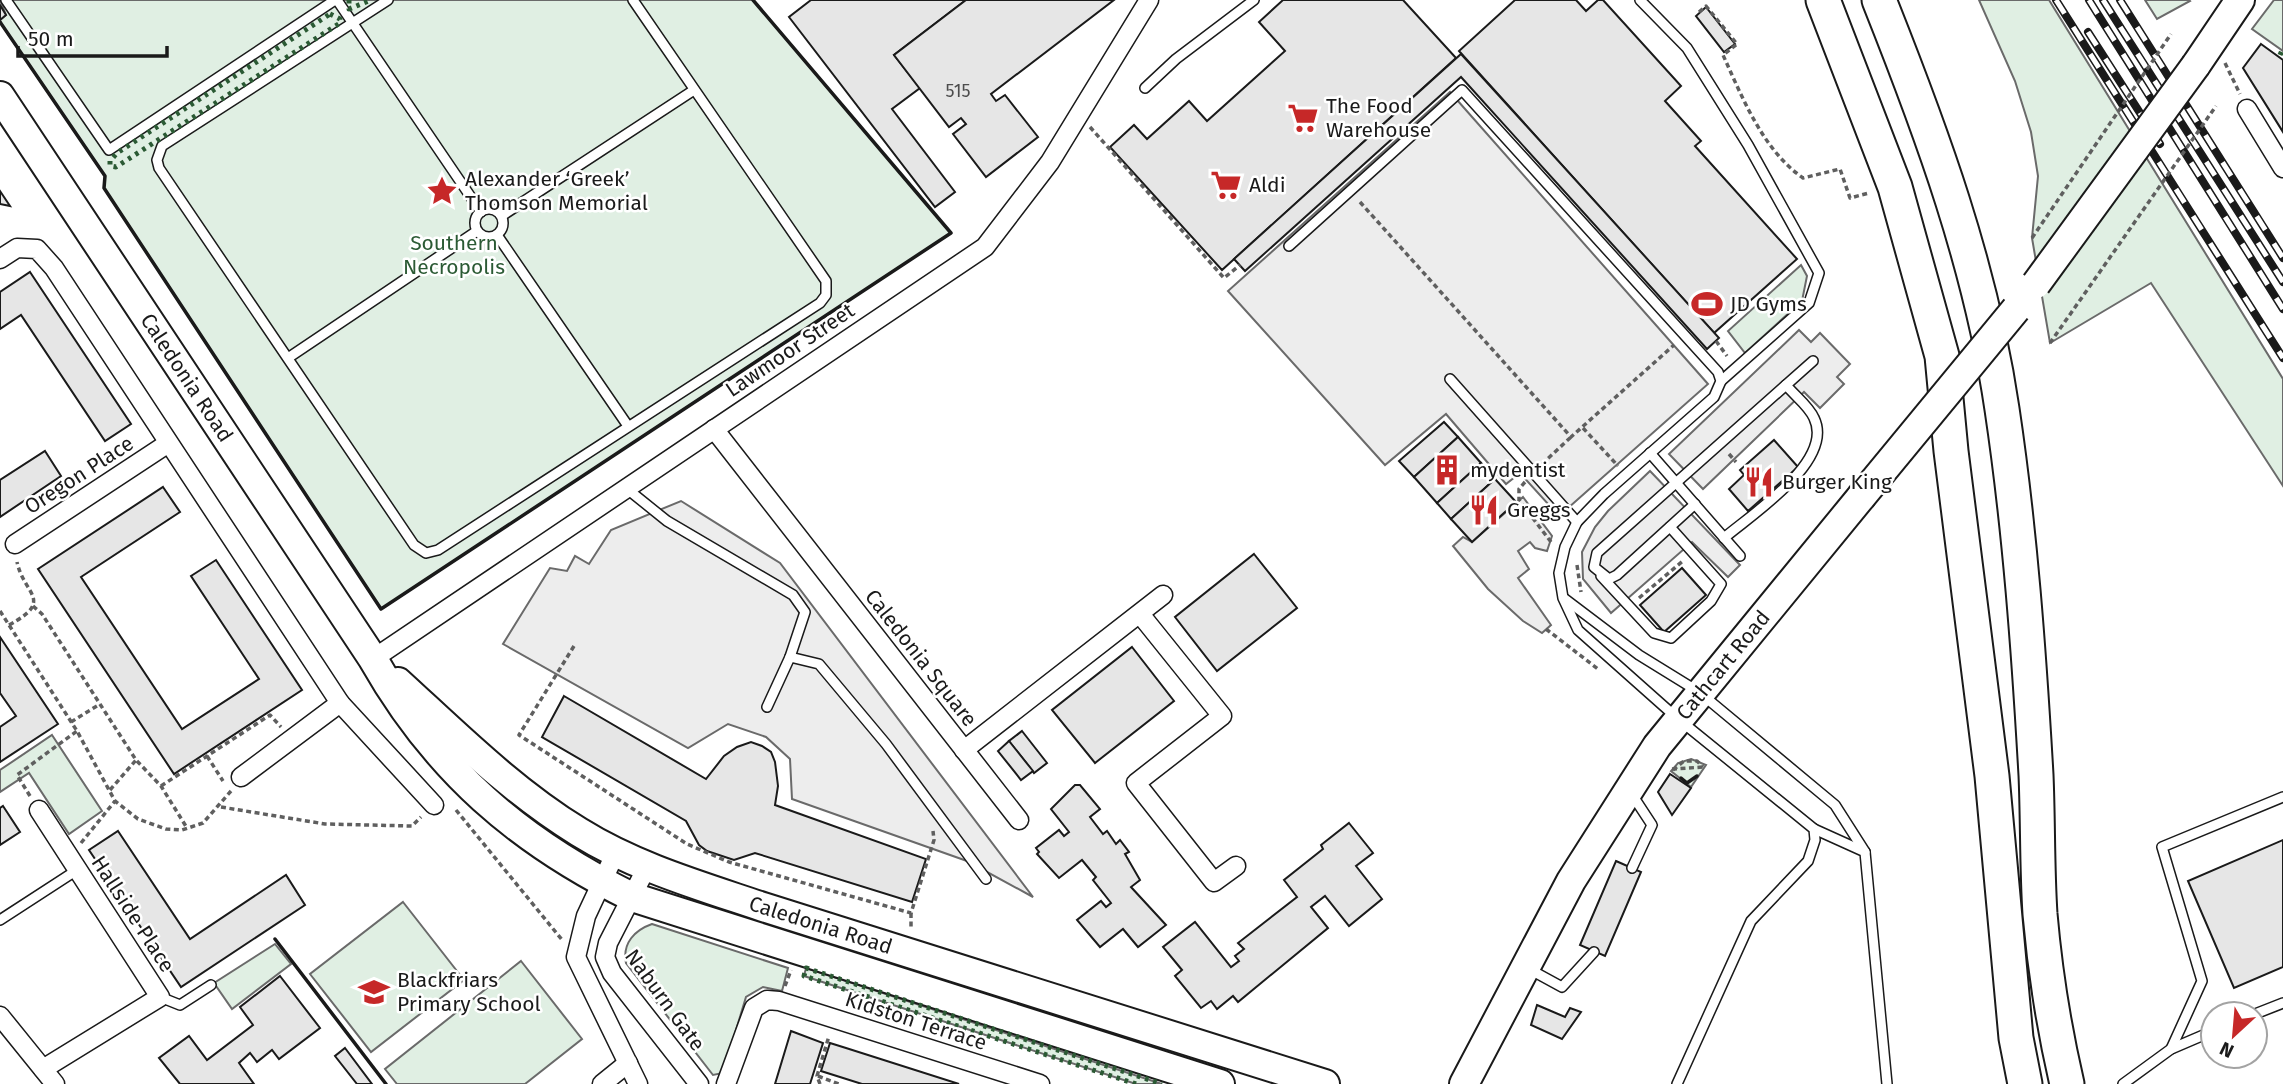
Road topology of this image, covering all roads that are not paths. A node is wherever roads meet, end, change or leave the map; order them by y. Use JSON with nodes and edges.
{"nodes":[{"id":1,"x":6,"y":0,"type":"edge"},
{"id":2,"x":336,"y":0,"type":"edge"},
{"id":3,"x":388,"y":0,"type":"edge"},
{"id":4,"x":633,"y":0,"type":"edge"},
{"id":5,"x":1149,"y":0,"type":"edge"},
{"id":6,"x":1254,"y":0,"type":"edge"},
{"id":7,"x":1640,"y":0,"type":"edge"},
{"id":8,"x":1823,"y":0,"type":"edge"},
{"id":9,"x":1879,"y":0,"type":"edge"},
{"id":10,"x":2218,"y":0,"type":"edge"},
{"id":11,"x":2241,"y":0,"type":"edge"},
{"id":12,"x":352,"y":23,"type":"junction"},
{"id":13,"x":2196,"y":65,"type":"junction"},
{"id":14,"x":1145,"y":88,"type":"dead end"},
{"id":15,"x":694,"y":90,"type":"junction"},
{"id":16,"x":2247,"y":109,"type":"road end"},
{"id":17,"x":4,"y":111,"type":"edge"},
{"id":18,"x":2283,"y":168,"type":"edge"},
{"id":19,"x":481,"y":212,"type":"junction"},
{"id":20,"x":503,"y":215,"type":"junction"},
{"id":21,"x":477,"y":231,"type":"junction"},
{"id":22,"x":498,"y":235,"type":"junction"},
{"id":23,"x":1289,"y":246,"type":"dead end"},
{"id":24,"x":0,"y":258,"type":"edge"},
{"id":25,"x":288,"y":358,"type":"junction"},
{"id":26,"x":1812,"y":361,"type":"dead end"},
{"id":27,"x":1450,"y":379,"type":"dead end"},
{"id":28,"x":1721,"y":381,"type":"junction"},
{"id":29,"x":1786,"y":385,"type":"junction"},
{"id":30,"x":628,"y":426,"type":"junction"},
{"id":31,"x":714,"y":429,"type":"junction"},
{"id":32,"x":167,"y":444,"type":"junction"},
{"id":33,"x":1650,"y":453,"type":"junction"},
{"id":34,"x":1676,"y":483,"type":"junction"},
{"id":35,"x":626,"y":488,"type":"junction"},
{"id":36,"x":1695,"y":504,"type":"junction"},
{"id":37,"x":1577,"y":522,"type":"junction"},
{"id":38,"x":1670,"y":527,"type":"junction"},
{"id":39,"x":1724,"y":538,"type":"junction"},
{"id":40,"x":15,"y":544,"type":"road end"},
{"id":41,"x":1740,"y":556,"type":"dead end"},
{"id":42,"x":1600,"y":575,"type":"junction"},
{"id":43,"x":1163,"y":595,"type":"dead end"},
{"id":44,"x":1563,"y":598,"type":"junction"},
{"id":45,"x":1140,"y":614,"type":"junction"},
{"id":46,"x":790,"y":657,"type":"junction"},
{"id":47,"x":373,"y":659,"type":"junction"},
{"id":48,"x":1699,"y":692,"type":"junction"},
{"id":49,"x":340,"y":703,"type":"junction"},
{"id":50,"x":767,"y":707,"type":"dead end"},
{"id":51,"x":1677,"y":718,"type":"junction"},
{"id":52,"x":964,"y":750,"type":"junction"},
{"id":53,"x":236,"y":785,"type":"road end"},
{"id":54,"x":1629,"y":788,"type":"junction"},
{"id":55,"x":2283,"y":797,"type":"edge"},
{"id":56,"x":434,"y":805,"type":"road end"},
{"id":57,"x":39,"y":810,"type":"road end"},
{"id":58,"x":1019,"y":820,"type":"dead end"},
{"id":59,"x":1814,"y":829,"type":"junction"},
{"id":60,"x":617,"y":852,"type":"junction"},
{"id":61,"x":1865,"y":852,"type":"junction"},
{"id":62,"x":73,"y":864,"type":"junction"},
{"id":63,"x":648,"y":866,"type":"junction"},
{"id":64,"x":1236,"y":866,"type":"dead end"},
{"id":65,"x":1632,"y":868,"type":"dead end"},
{"id":66,"x":986,"y":880,"type":"dead end"},
{"id":67,"x":601,"y":882,"type":"junction"},
{"id":68,"x":632,"y":897,"type":"junction"},
{"id":69,"x":0,"y":920,"type":"edge"},
{"id":70,"x":1594,"y":951,"type":"dead end"},
{"id":71,"x":1525,"y":967,"type":"junction"},
{"id":72,"x":211,"y":985,"type":"dead end"},
{"id":73,"x":160,"y":997,"type":"junction"},
{"id":74,"x":0,"y":1016,"type":"edge"},
{"id":75,"x":2199,"y":1037,"type":"edge"},
{"id":76,"x":2171,"y":1049,"type":"junction"},
{"id":77,"x":628,"y":1063,"type":"junction"},
{"id":78,"x":43,"y":1069,"type":"junction"},
{"id":79,"x":2066,"y":1079,"type":"edge"},
{"id":80,"x":55,"y":1084,"type":"edge"},
{"id":81,"x":602,"y":1084,"type":"edge"},
{"id":82,"x":639,"y":1084,"type":"edge"},
{"id":83,"x":699,"y":1084,"type":"edge"},
{"id":84,"x":726,"y":1084,"type":"edge"},
{"id":85,"x":1040,"y":1084,"type":"edge"},
{"id":86,"x":1220,"y":1084,"type":"edge"},
{"id":87,"x":1325,"y":1084,"type":"edge"},
{"id":88,"x":1464,"y":1084,"type":"edge"},
{"id":89,"x":1677,"y":1084,"type":"edge"},
{"id":90,"x":1887,"y":1084,"type":"edge"},
{"id":91,"x":2025,"y":1084,"type":"edge"},
{"id":92,"x":2123,"y":1084,"type":"edge"}],
"edges":[{"from":1,"to":2,"type":"lane"},
{"from":2,"to":12,"type":"lane"},
{"from":3,"to":12,"type":"lane"},
{"from":4,"to":15,"type":"lane"},
{"from":5,"to":31,"type":"street","name":"Lawmoor Street"},
{"from":6,"to":14,"type":"lane"},
{"from":7,"to":28,"type":"lane"},
{"from":8,"to":91,"type":"highway"},
{"from":9,"to":79,"type":"highway"},
{"from":10,"to":13,"type":"main road"},
{"from":11,"to":13,"type":"main road","name":"Cathcart Road"},
{"from":12,"to":19,"type":"lane"},
{"from":12,"to":25,"type":"lane"},
{"from":13,"to":48,"type":"main road","name":"Cathcart Road","bridge":true},
{"from":15,"to":20,"type":"lane"},
{"from":15,"to":30,"type":"lane"},
{"from":16,"to":18,"type":"street"},
{"from":17,"to":47,"type":"main road","name":"Caledonia Road"},
{"from":19,"to":20,"type":"lane"},
{"from":19,"to":21,"type":"lane"},
{"from":20,"to":22,"type":"lane"},
{"from":21,"to":22,"type":"lane"},
{"from":21,"to":25,"type":"lane"},
{"from":22,"to":30,"type":"lane"},
{"from":23,"to":28,"type":"lane"},
{"from":24,"to":32,"type":"street"},
{"from":25,"to":30,"type":"lane"},
{"from":26,"to":29,"type":"lane"},
{"from":27,"to":37,"type":"lane"},
{"from":28,"to":33,"type":"lane"},
{"from":29,"to":34,"type":"lane"},
{"from":29,"to":39,"type":"lane"},
{"from":31,"to":35,"type":"street","name":"Lawmoor Street"},
{"from":31,"to":52,"type":"street","name":"Caledonia Square"},
{"from":32,"to":40,"type":"street","name":"Oregon Place"},
{"from":32,"to":49,"type":"street"},
{"from":33,"to":34,"type":"lane"},
{"from":33,"to":37,"type":"lane"},
{"from":34,"to":36,"type":"lane"},
{"from":34,"to":42,"type":"lane"},
{"from":35,"to":46,"type":"lane"},
{"from":35,"to":47,"type":"street","name":"Lawmoor Street"},
{"from":36,"to":38,"type":"lane"},
{"from":36,"to":39,"type":"lane"},
{"from":37,"to":44,"type":"lane"},
{"from":38,"to":42,"type":"lane"},
{"from":38,"to":42,"type":"lane"},
{"from":39,"to":41,"type":"lane"},
{"from":43,"to":45,"type":"street","name":"Caledonia Square"},
{"from":44,"to":48,"type":"lane"},
{"from":44,"to":51,"type":"lane"},
{"from":45,"to":52,"type":"street","name":"Caledonia Square"},
{"from":45,"to":64,"type":"street"},
{"from":46,"to":50,"type":"lane"},
{"from":46,"to":66,"type":"lane"},
{"from":47,"to":60,"type":"main road","name":"Caledonia Road"},
{"from":47,"to":67,"type":"main road","name":"Caledonia Road"},
{"from":48,"to":51,"type":"main road","name":"Cathcart Road"},
{"from":48,"to":61,"type":"lane"},
{"from":49,"to":53,"type":"street"},
{"from":49,"to":56,"type":"street"},
{"from":51,"to":54,"type":"main road","name":"Cathcart Road"},
{"from":51,"to":59,"type":"lane"},
{"from":52,"to":58,"type":"street"},
{"from":54,"to":65,"type":"lane"},
{"from":54,"to":71,"type":"main road","name":"Cathcart Road"},
{"from":55,"to":76,"type":"lane"},
{"from":57,"to":62,"type":"street","name":"Hallside Place"},
{"from":59,"to":61,"type":"lane"},
{"from":59,"to":89,"type":"lane"},
{"from":60,"to":63,"type":"main road","name":"Caledonia Road"},
{"from":60,"to":67,"type":"street"},
{"from":61,"to":90,"type":"lane"},
{"from":62,"to":69,"type":"lane"},
{"from":62,"to":73,"type":"street","name":"Hallside Place"},
{"from":63,"to":68,"type":"street","name":"Naburn Gate"},
{"from":63,"to":87,"type":"main road","name":"Caledonia Road"},
{"from":67,"to":68,"type":"main road","name":"Caledonia Road"},
{"from":67,"to":77,"type":"street"},
{"from":68,"to":83,"type":"street","name":"Naburn Gate"},
{"from":68,"to":86,"type":"main road","name":"Caledonia Road"},
{"from":70,"to":71,"type":"lane"},
{"from":71,"to":88,"type":"main road","name":"Cathcart Road"},
{"from":72,"to":73,"type":"lane"},
{"from":73,"to":78,"type":"street","name":"Hallside Place"},
{"from":74,"to":78,"type":"street"},
{"from":75,"to":76,"type":"lane"},
{"from":76,"to":92,"type":"lane"},
{"from":77,"to":81,"type":"street"},
{"from":77,"to":82,"type":"street"},
{"from":78,"to":80,"type":"street"},
{"from":84,"to":85,"type":"street","name":"Kidston Terrace"}]}
